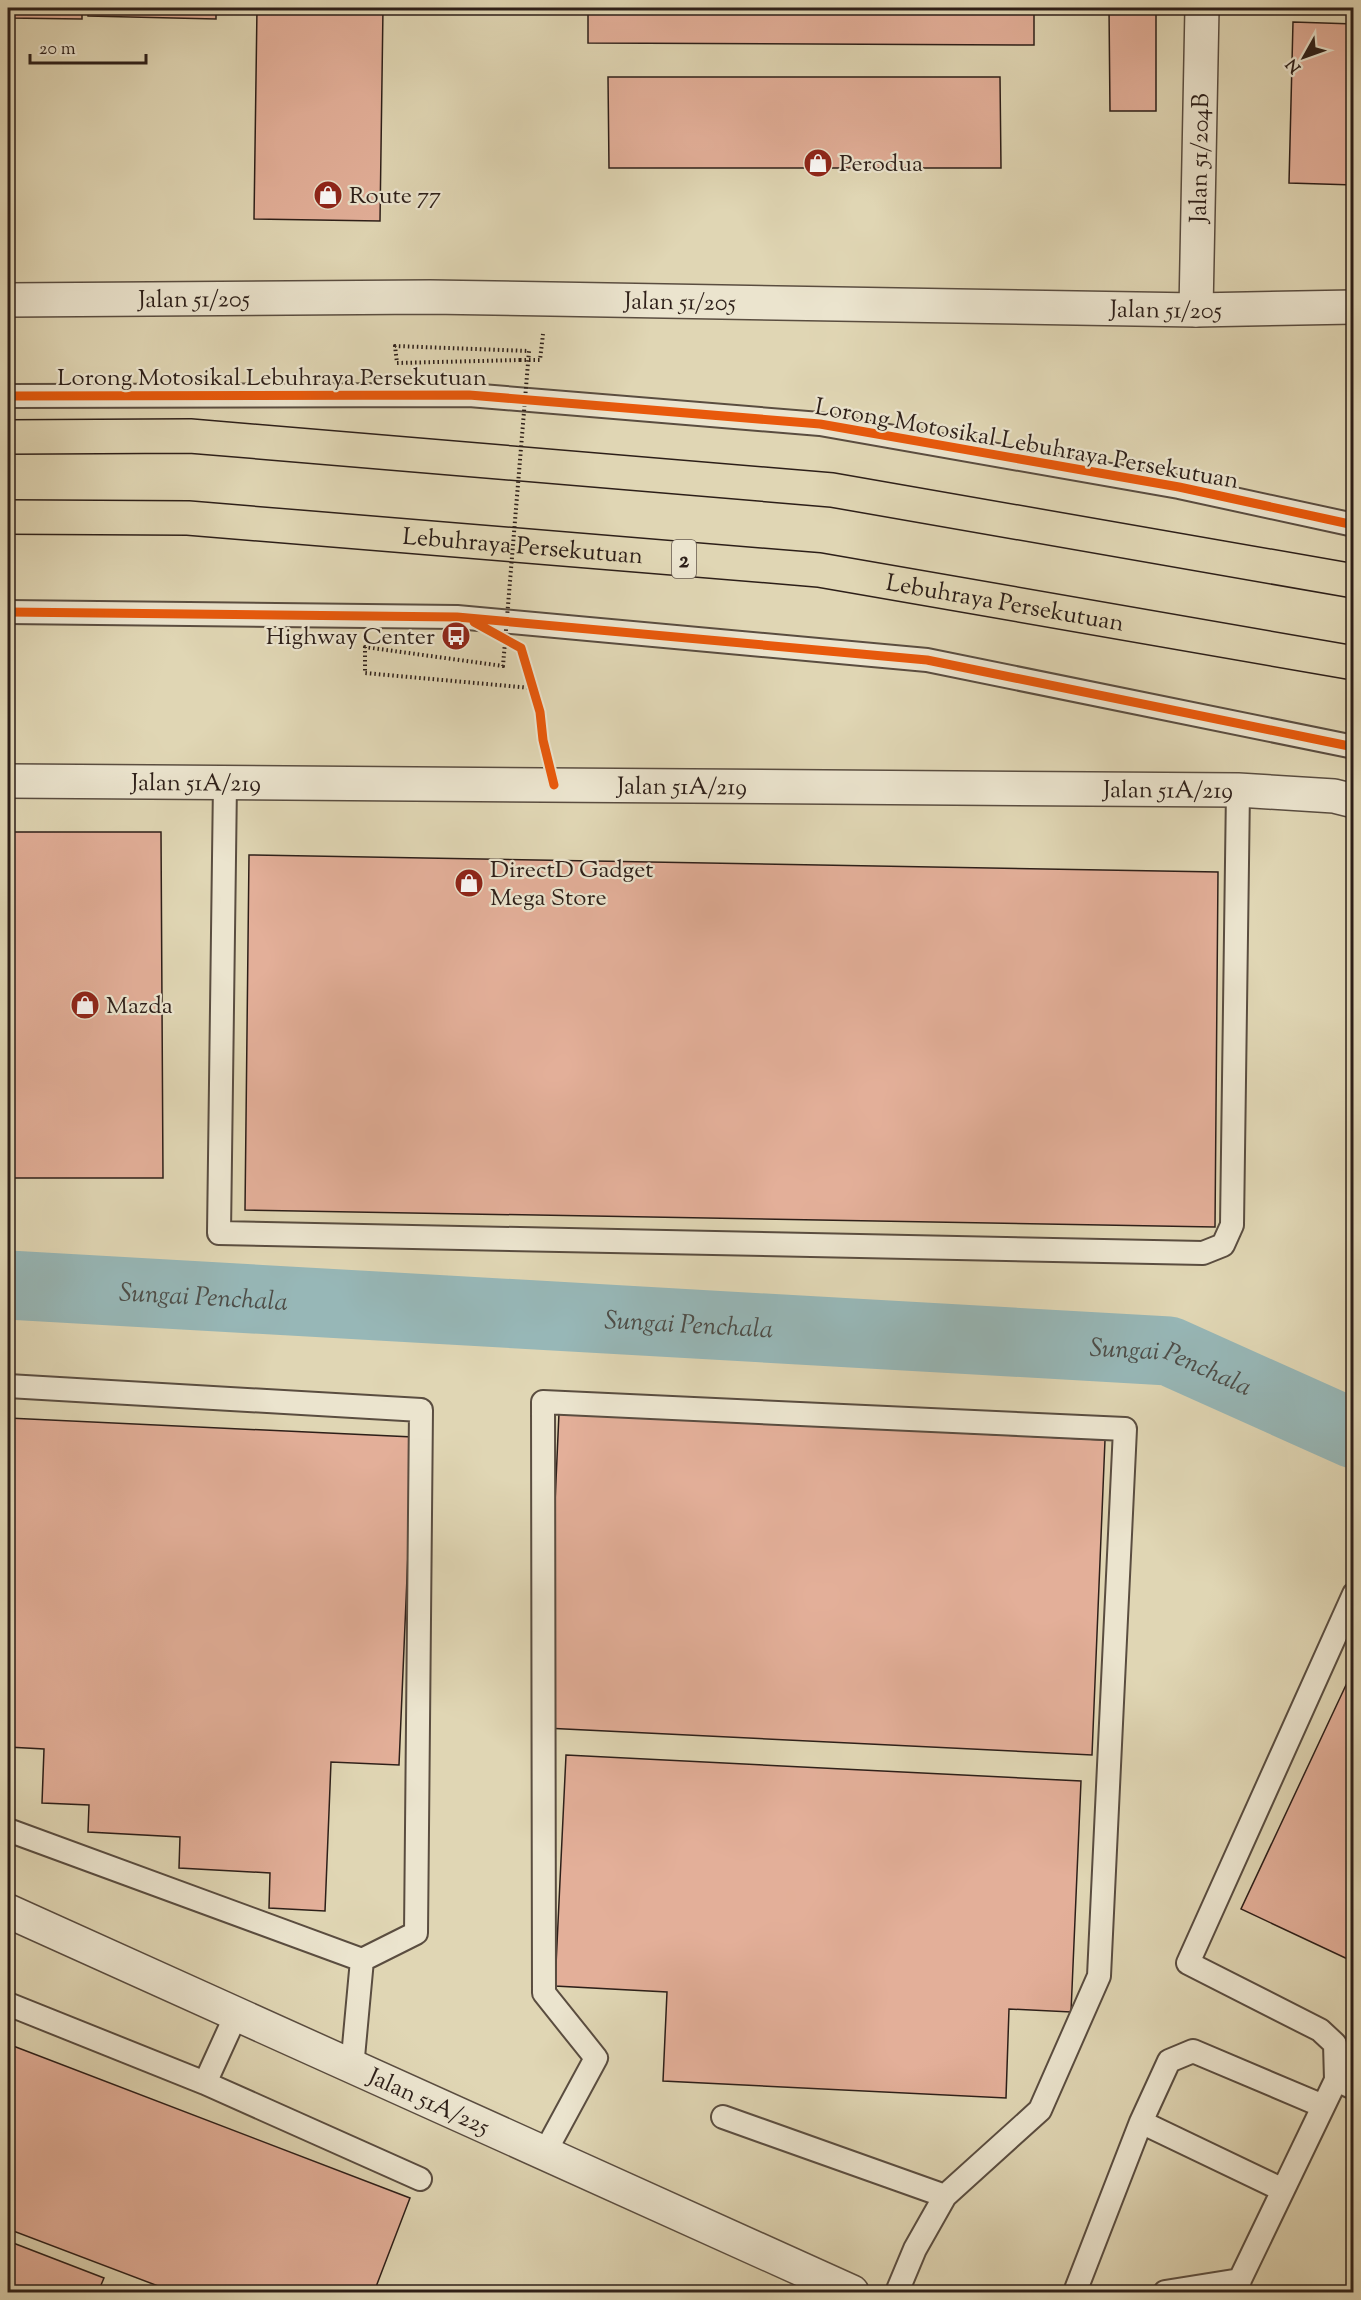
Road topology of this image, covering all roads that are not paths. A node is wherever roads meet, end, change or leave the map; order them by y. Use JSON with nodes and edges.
{"nodes":[{"id":1,"x":1202,"y":8,"type":"edge"},
{"id":2,"x":8,"y":300,"type":"edge"},
{"id":3,"x":1353,"y":307,"type":"edge"},
{"id":4,"x":1197,"y":310,"type":"junction"},
{"id":5,"x":8,"y":396,"type":"edge"},
{"id":6,"x":8,"y":437,"type":"edge"},
{"id":7,"x":8,"y":517,"type":"edge"},
{"id":8,"x":1353,"y":525,"type":"edge"},
{"id":9,"x":1353,"y":581,"type":"edge"},
{"id":10,"x":8,"y":612,"type":"edge"},
{"id":11,"x":1353,"y":663,"type":"edge"},
{"id":12,"x":1353,"y":747,"type":"edge"},
{"id":13,"x":8,"y":781,"type":"edge"},
{"id":14,"x":225,"y":783,"type":"junction"},
{"id":15,"x":1238,"y":790,"type":"junction"},
{"id":16,"x":1353,"y":801,"type":"edge"},
{"id":17,"x":8,"y":1386,"type":"edge"},
{"id":18,"x":1353,"y":1594,"type":"edge"},
{"id":19,"x":8,"y":1830,"type":"edge"},
{"id":20,"x":8,"y":1911,"type":"edge"},
{"id":21,"x":362,"y":1960,"type":"junction"},
{"id":22,"x":8,"y":2004,"type":"edge"},
{"id":23,"x":236,"y":2015,"type":"junction"},
{"id":24,"x":352,"y":2068,"type":"junction"},
{"id":25,"x":205,"y":2083,"type":"junction"},
{"id":26,"x":1345,"y":2084,"type":"edge"},
{"id":27,"x":1323,"y":2106,"type":"junction"},
{"id":28,"x":723,"y":2117,"type":"dead end"},
{"id":29,"x":1141,"y":2122,"type":"junction"},
{"id":30,"x":544,"y":2154,"type":"junction"},
{"id":31,"x":420,"y":2179,"type":"dead end"},
{"id":32,"x":1283,"y":2190,"type":"junction"},
{"id":33,"x":945,"y":2196,"type":"junction"},
{"id":34,"x":1237,"y":2286,"type":"edge"},
{"id":35,"x":852,"y":2292,"type":"edge"},
{"id":36,"x":897,"y":2292,"type":"edge"},
{"id":37,"x":1075,"y":2292,"type":"edge"},
{"id":38,"x":1165,"y":2292,"type":"edge"}],
"edges":[{"from":1,"to":4,"type":"street","name":"Jalan 51/204B"},
{"from":2,"to":4,"type":"street","name":"Jalan 51/205"},
{"from":3,"to":4,"type":"street","name":"Jalan 51/205"},
{"from":5,"to":8,"type":"lane","name":"Lorong Motosikal Lebuhraya Persekutuan"},
{"from":6,"to":9,"type":"highway"},
{"from":7,"to":11,"type":"highway","name":"Lebuhraya Persekutuan","number":"2"},
{"from":10,"to":12,"type":"lane"},
{"from":13,"to":14,"type":"street","name":"Jalan 51A/219"},
{"from":14,"to":15,"type":"street","name":"Jalan 51A/219"},
{"from":14,"to":15,"type":"lane"},
{"from":15,"to":16,"type":"street","name":"Jalan 51A/219"},
{"from":17,"to":21,"type":"lane"},
{"from":18,"to":26,"type":"lane"},
{"from":19,"to":21,"type":"lane"},
{"from":20,"to":23,"type":"street","name":"Jalan 51A/225"},
{"from":21,"to":24,"type":"lane"},
{"from":22,"to":25,"type":"lane"},
{"from":23,"to":24,"type":"street","name":"Jalan 51A/225"},
{"from":23,"to":25,"type":"lane"},
{"from":24,"to":30,"type":"street","name":"Jalan 51A/225"},
{"from":25,"to":31,"type":"lane"},
{"from":26,"to":27,"type":"lane"},
{"from":27,"to":29,"type":"lane"},
{"from":27,"to":32,"type":"lane"},
{"from":28,"to":33,"type":"lane"},
{"from":29,"to":32,"type":"lane"},
{"from":29,"to":37,"type":"lane"},
{"from":30,"to":33,"type":"lane"},
{"from":30,"to":35,"type":"street","name":"Jalan 51A/225"},
{"from":32,"to":34,"type":"lane"},
{"from":33,"to":36,"type":"lane"},
{"from":34,"to":38,"type":"lane"}]}
